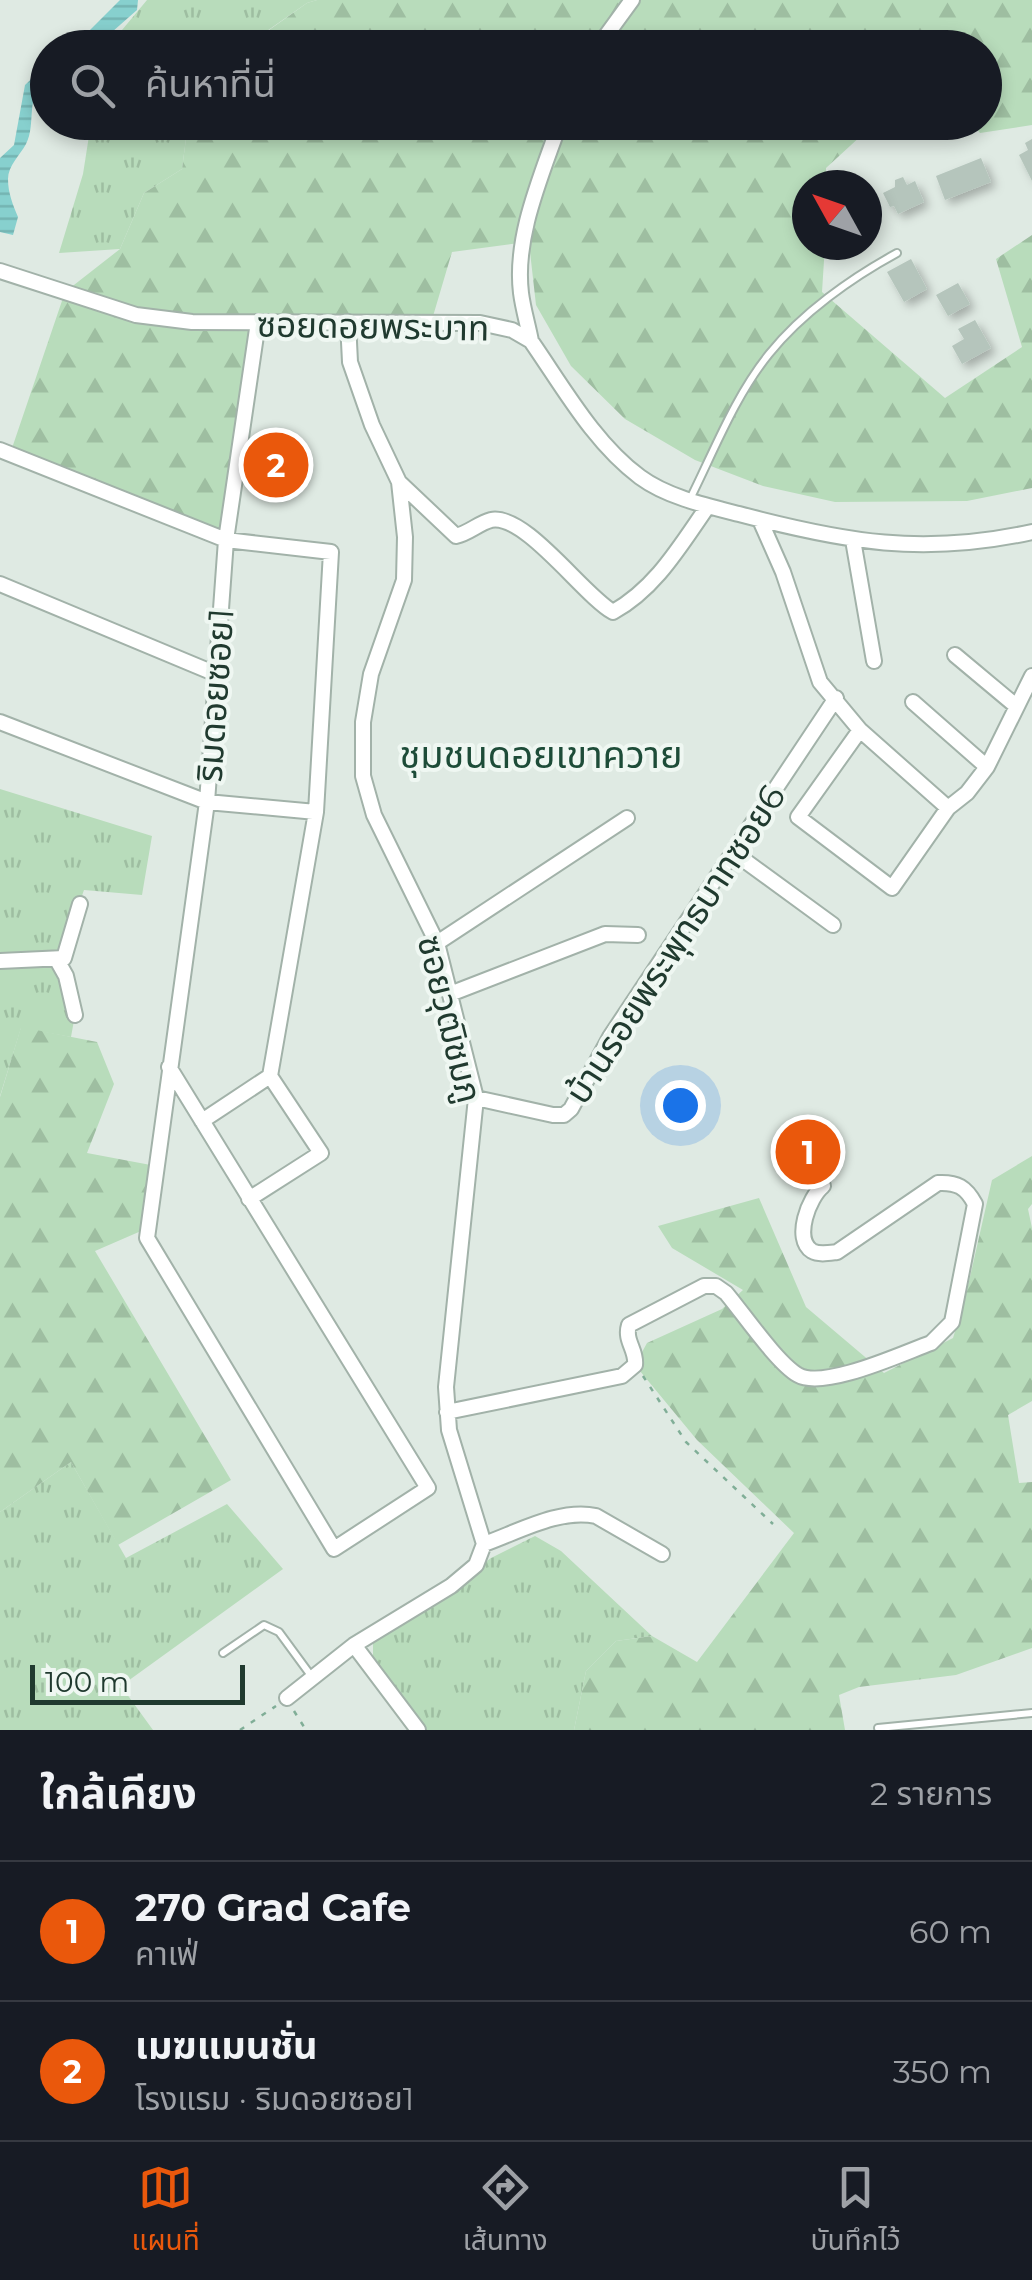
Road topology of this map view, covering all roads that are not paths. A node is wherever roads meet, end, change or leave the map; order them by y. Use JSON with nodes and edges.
{"nodes":[{"id":1,"x":632,"y":0,"type":"edge"},
{"id":2,"x":611,"y":30,"type":"edge"},
{"id":3,"x":554,"y":140,"type":"edge"},
{"id":4,"x":897,"y":254,"type":"dead end"},
{"id":5,"x":0,"y":271,"type":"edge"},
{"id":6,"x":258,"y":322,"type":"junction"},
{"id":7,"x":348,"y":322,"type":"junction"},
{"id":8,"x":531,"y":340,"type":"junction"},
{"id":9,"x":0,"y":450,"type":"edge"},
{"id":10,"x":399,"y":482,"type":"junction"},
{"id":11,"x":690,"y":500,"type":"junction"},
{"id":12,"x":708,"y":506,"type":"junction"},
{"id":13,"x":760,"y":520,"type":"junction"},
{"id":14,"x":1032,"y":532,"type":"edge"},
{"id":15,"x":226,"y":540,"type":"junction"},
{"id":16,"x":854,"y":540,"type":"junction"},
{"id":17,"x":0,"y":584,"type":"edge"},
{"id":18,"x":955,"y":655,"type":"dead end"},
{"id":19,"x":874,"y":661,"type":"dead end"},
{"id":20,"x":216,"y":674,"type":"junction"},
{"id":21,"x":1032,"y":676,"type":"edge"},
{"id":22,"x":836,"y":698,"type":"junction"},
{"id":23,"x":913,"y":702,"type":"dead end"},
{"id":24,"x":1016,"y":706,"type":"junction"},
{"id":25,"x":0,"y":722,"type":"edge"},
{"id":26,"x":860,"y":730,"type":"junction"},
{"id":27,"x":987,"y":767,"type":"junction"},
{"id":28,"x":207,"y":802,"type":"junction"},
{"id":29,"x":948,"y":808,"type":"junction"},
{"id":30,"x":316,"y":812,"type":"junction"},
{"id":31,"x":627,"y":818,"type":"dead end"},
{"id":32,"x":733,"y":852,"type":"junction"},
{"id":33,"x":80,"y":904,"type":"dead end"},
{"id":34,"x":833,"y":925,"type":"dead end"},
{"id":35,"x":638,"y":935,"type":"dead end"},
{"id":36,"x":436,"y":943,"type":"junction"},
{"id":37,"x":0,"y":960,"type":"edge"},
{"id":38,"x":57,"y":960,"type":"junction"},
{"id":39,"x":450,"y":994,"type":"junction"},
{"id":40,"x":75,"y":1015,"type":"dead end"},
{"id":41,"x":170,"y":1067,"type":"junction"},
{"id":42,"x":270,"y":1076,"type":"junction"},
{"id":43,"x":476,"y":1098,"type":"junction"},
{"id":44,"x":202,"y":1121,"type":"junction"},
{"id":45,"x":823,"y":1186,"type":"dead end"},
{"id":46,"x":249,"y":1199,"type":"junction"},
{"id":47,"x":447,"y":1412,"type":"junction"},
{"id":48,"x":484,"y":1544,"type":"junction"},
{"id":49,"x":662,"y":1554,"type":"dead end"},
{"id":50,"x":354,"y":1645,"type":"junction"},
{"id":51,"x":223,"y":1652,"type":"dead end"},
{"id":52,"x":312,"y":1678,"type":"junction"},
{"id":53,"x":287,"y":1698,"type":"road end"},
{"id":54,"x":1032,"y":1713,"type":"edge"},
{"id":55,"x":878,"y":1728,"type":"edge"},
{"id":56,"x":418,"y":1730,"type":"edge"}],
"edges":[{"from":1,"to":2,"type":"street"},
{"from":3,"to":8,"type":"street"},
{"from":4,"to":11,"type":"lane"},
{"from":5,"to":6,"type":"street","name":"ซอยดอยพระบาท"},
{"from":6,"to":7,"type":"street","name":"ซอยดอยพระบาท"},
{"from":6,"to":15,"type":"street","name":"ริมดอยซอย1"},
{"from":7,"to":8,"type":"street","name":"ซอยดอยพระบาท"},
{"from":7,"to":10,"type":"street","name":"ซอยวุฒิชมภู"},
{"from":8,"to":11,"type":"street","name":"ซอยดอยพระบาท"},
{"from":9,"to":15,"type":"street"},
{"from":10,"to":12,"type":"street"},
{"from":10,"to":36,"type":"street","name":"ซอยวุฒิชมภู"},
{"from":11,"to":12,"type":"street","name":"ซอยดอยพระบาท"},
{"from":12,"to":13,"type":"street","name":"ซอยดอยพระบาท"},
{"from":13,"to":16,"type":"street","name":"ซอยดอยพระบาท"},
{"from":13,"to":22,"type":"street"},
{"from":14,"to":16,"type":"street","name":"ซอยดอยพระบาท"},
{"from":15,"to":20,"type":"street","name":"ริมดอยซอย1"},
{"from":15,"to":30,"type":"street"},
{"from":16,"to":19,"type":"street"},
{"from":17,"to":20,"type":"street"},
{"from":18,"to":24,"type":"street"},
{"from":20,"to":28,"type":"street","name":"ริมดอยซอย1"},
{"from":21,"to":24,"type":"street"},
{"from":22,"to":26,"type":"street"},
{"from":22,"to":32,"type":"street","name":"บ้านรอยพระพุทธบาทซอย6"},
{"from":23,"to":27,"type":"street"},
{"from":24,"to":27,"type":"street"},
{"from":25,"to":28,"type":"street"},
{"from":26,"to":29,"type":"street"},
{"from":26,"to":29,"type":"street"},
{"from":27,"to":29,"type":"street"},
{"from":28,"to":30,"type":"street"},
{"from":28,"to":41,"type":"street","name":"ริมดอยซอย1"},
{"from":30,"to":42,"type":"street"},
{"from":31,"to":36,"type":"street"},
{"from":32,"to":34,"type":"street"},
{"from":32,"to":43,"type":"street","name":"บ้านรอยพระพุทธบาทซอย6"},
{"from":33,"to":38,"type":"street"},
{"from":35,"to":39,"type":"street"},
{"from":36,"to":39,"type":"street","name":"ซอยวุฒิชมภู"},
{"from":37,"to":38,"type":"street"},
{"from":38,"to":40,"type":"street"},
{"from":39,"to":43,"type":"street","name":"ซอยวุฒิชมภู"},
{"from":41,"to":44,"type":"street"},
{"from":41,"to":46,"type":"street","name":"ริมดอยซอย1"},
{"from":42,"to":44,"type":"street"},
{"from":42,"to":46,"type":"street"},
{"from":43,"to":47,"type":"street","name":"ซอยวุฒิชมภู"},
{"from":44,"to":46,"type":"street"},
{"from":45,"to":47,"type":"street"},
{"from":47,"to":48,"type":"street","name":"ซอยวุฒิชมภู"},
{"from":48,"to":49,"type":"street"},
{"from":48,"to":50,"type":"street"},
{"from":50,"to":52,"type":"street"},
{"from":50,"to":56,"type":"street"},
{"from":51,"to":52,"type":"lane"},
{"from":52,"to":53,"type":"street"},
{"from":54,"to":55,"type":"lane"}]}
